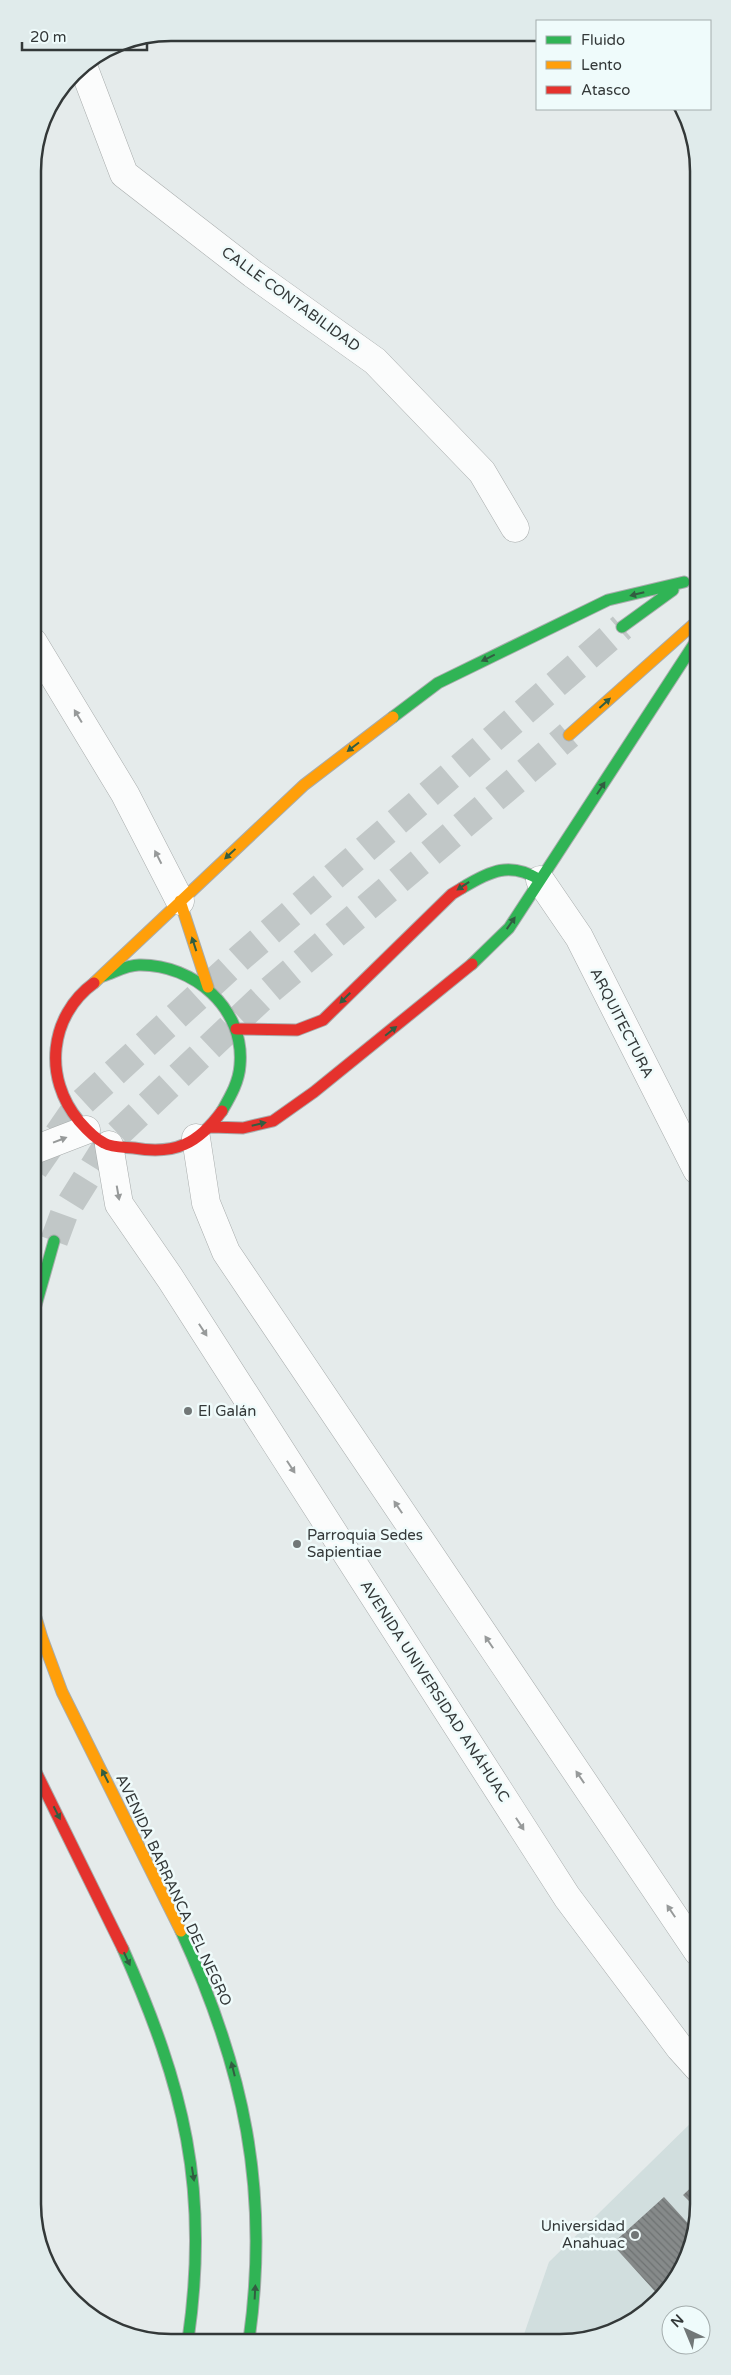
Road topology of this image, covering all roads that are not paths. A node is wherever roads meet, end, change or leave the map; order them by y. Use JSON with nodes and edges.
{"nodes":[{"id":1,"x":86,"y":73,"type":"edge"},
{"id":2,"x":515,"y":528,"type":"dead end"},
{"id":3,"x":690,"y":578,"type":"edge"},
{"id":4,"x":684,"y":582,"type":"junction"},
{"id":5,"x":622,"y":627,"type":"tunnel mouth"},
{"id":6,"x":690,"y":628,"type":"edge"},
{"id":7,"x":690,"y":651,"type":"edge"},
{"id":8,"x":42,"y":656,"type":"edge"},
{"id":9,"x":569,"y":735,"type":"tunnel mouth"},
{"id":10,"x":540,"y":880,"type":"junction"},
{"id":11,"x":180,"y":900,"type":"junction"},
{"id":12,"x":103,"y":976,"type":"junction"},
{"id":13,"x":208,"y":986,"type":"junction"},
{"id":14,"x":236,"y":1029,"type":"junction"},
{"id":15,"x":86,"y":1130,"type":"junction"},
{"id":16,"x":203,"y":1132,"type":"junction"},
{"id":17,"x":109,"y":1145,"type":"junction"},
{"id":18,"x":42,"y":1147,"type":"edge"},
{"id":19,"x":690,"y":1155,"type":"edge"},
{"id":20,"x":54,"y":1241,"type":"tunnel mouth"},
{"id":21,"x":41,"y":1286,"type":"edge"},
{"id":22,"x":41,"y":1634,"type":"edge"},
{"id":23,"x":41,"y":1782,"type":"edge"},
{"id":24,"x":689,"y":1939,"type":"edge"},
{"id":25,"x":689,"y":2058,"type":"edge"},
{"id":26,"x":189,"y":2334,"type":"edge"},
{"id":27,"x":251,"y":2334,"type":"edge"}],
"edges":[{"from":1,"to":2,"type":"street","name":"CALLE CONTABILIDAD"},
{"from":3,"to":4,"type":"street"},
{"from":4,"to":5,"type":"street"},
{"from":4,"to":11,"type":"street","one_way":true},
{"from":9,"to":6,"type":"street","one_way":true},
{"from":10,"to":7,"type":"street","one_way":true},
{"from":11,"to":8,"type":"street","one_way":true},
{"from":10,"to":14,"type":"street","one_way":true},
{"from":16,"to":10,"type":"street","one_way":true},
{"from":10,"to":19,"type":"street","name":"ARQUITECTURA"},
{"from":11,"to":12,"type":"street"},
{"from":13,"to":11,"type":"street","one_way":true},
{"from":12,"to":13,"type":"street"},
{"from":12,"to":15,"type":"street"},
{"from":13,"to":14,"type":"street"},
{"from":14,"to":16,"type":"street"},
{"from":15,"to":17,"type":"street"},
{"from":18,"to":15,"type":"street","one_way":true},
{"from":16,"to":17,"type":"street"},
{"from":24,"to":16,"type":"street","one_way":true},
{"from":17,"to":25,"type":"street","name":"AVENIDA UNIVERSIDAD ANÁHUAC","one_way":true},
{"from":20,"to":21,"type":"street"},
{"from":27,"to":22,"type":"street","name":"AVENIDA BARRANCA DEL NEGRO","one_way":true},
{"from":23,"to":26,"type":"street","one_way":true}]}
